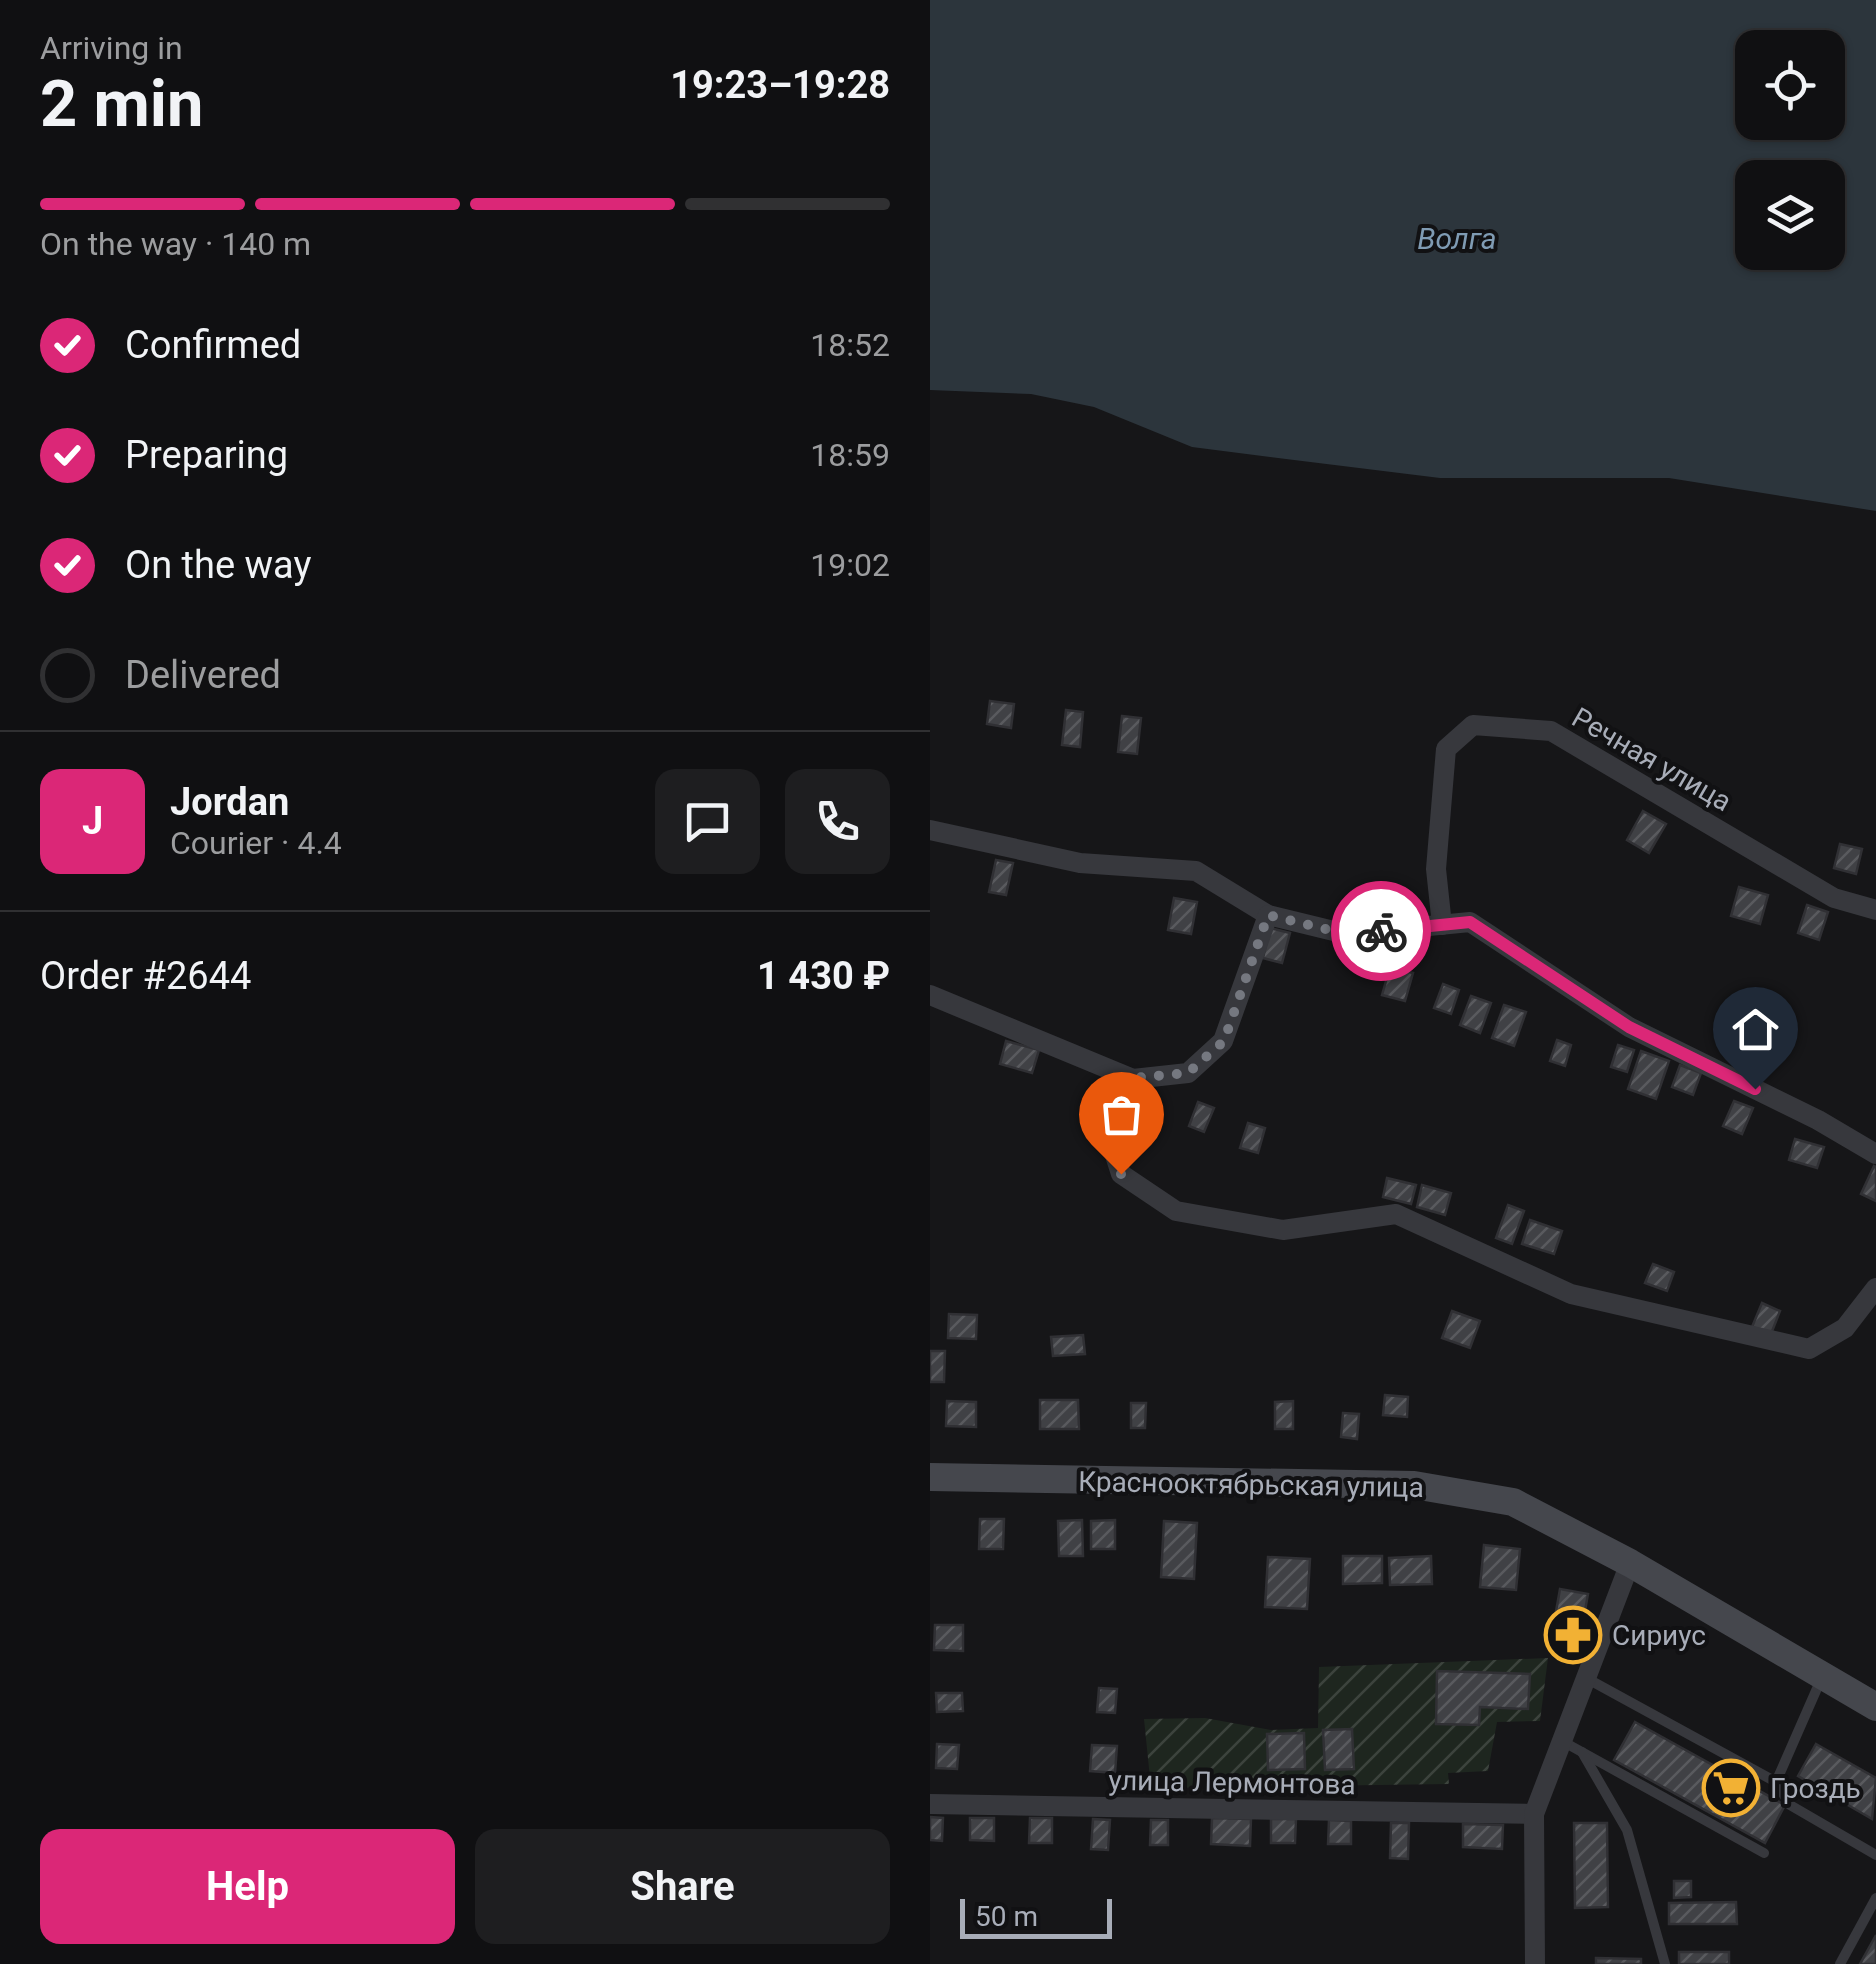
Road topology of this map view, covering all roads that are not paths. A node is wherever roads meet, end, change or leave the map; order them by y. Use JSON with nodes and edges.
{"nodes":[{"id":1,"x":930,"y":830,"type":"edge"},
{"id":2,"x":1876,"y":910,"type":"edge"},
{"id":3,"x":1268,"y":915,"type":"junction"},
{"id":4,"x":1442,"y":925,"type":"junction"},
{"id":5,"x":930,"y":995,"type":"edge"},
{"id":6,"x":1133,"y":1078,"type":"junction"},
{"id":7,"x":1876,"y":1154,"type":"edge"},
{"id":8,"x":1876,"y":1288,"type":"edge"},
{"id":9,"x":930,"y":1478,"type":"edge"},
{"id":10,"x":1630,"y":1562,"type":"junction"},
{"id":11,"x":1823,"y":1676,"type":"junction"},
{"id":12,"x":1586,"y":1678,"type":"junction"},
{"id":13,"x":1876,"y":1707,"type":"edge"},
{"id":14,"x":1562,"y":1741,"type":"junction"},
{"id":15,"x":1581,"y":1751,"type":"junction"},
{"id":16,"x":1776,"y":1782,"type":"junction"},
{"id":17,"x":930,"y":1804,"type":"edge"},
{"id":18,"x":1534,"y":1814,"type":"junction"},
{"id":19,"x":1764,"y":1853,"type":"dead end"},
{"id":20,"x":1876,"y":1856,"type":"edge"},
{"id":21,"x":1876,"y":1898,"type":"edge"},
{"id":22,"x":1536,"y":1964,"type":"edge"},
{"id":23,"x":1665,"y":1964,"type":"edge"},
{"id":24,"x":1840,"y":1964,"type":"edge"}],
"edges":[{"from":1,"to":3,"type":"street"},
{"from":2,"to":4,"type":"street","name":"Речная улица"},
{"from":3,"to":4,"type":"street"},
{"from":3,"to":6,"type":"street"},
{"from":4,"to":7,"type":"street"},
{"from":5,"to":6,"type":"street"},
{"from":6,"to":8,"type":"street"},
{"from":9,"to":10,"type":"street","name":"Краснооктябрьская улица"},
{"from":10,"to":11,"type":"street","name":"Краснооктябрьская улица"},
{"from":10,"to":12,"type":"street"},
{"from":11,"to":13,"type":"street","name":"Краснооктябрьская улица"},
{"from":11,"to":16,"type":"lane"},
{"from":12,"to":14,"type":"street"},
{"from":12,"to":16,"type":"lane"},
{"from":14,"to":15,"type":"lane"},
{"from":14,"to":18,"type":"street"},
{"from":15,"to":19,"type":"lane"},
{"from":15,"to":23,"type":"lane"},
{"from":16,"to":20,"type":"lane"},
{"from":17,"to":18,"type":"street","name":"улица Лермонтова"},
{"from":18,"to":22,"type":"street"},
{"from":21,"to":24,"type":"lane"}]}
